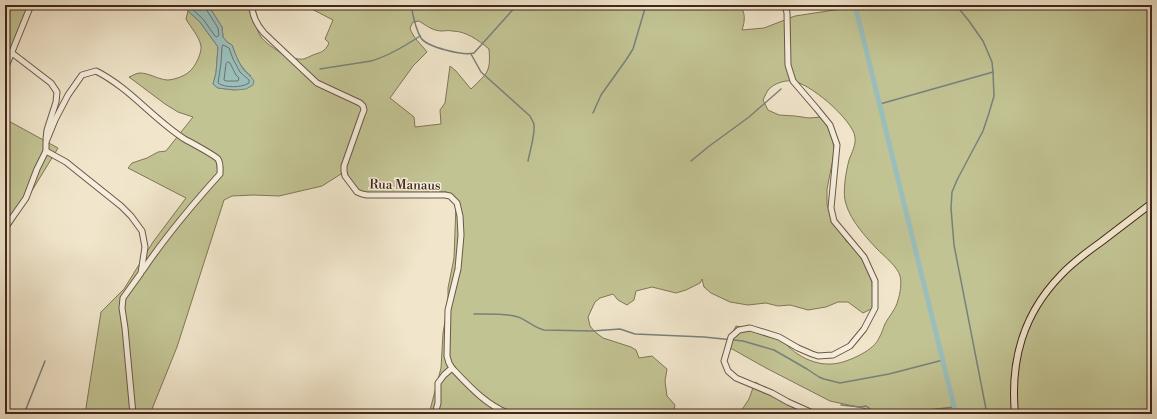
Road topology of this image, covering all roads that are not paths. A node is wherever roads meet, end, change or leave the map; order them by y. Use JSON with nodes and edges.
{"nodes":[{"id":1,"x":31,"y":5,"type":"edge"},
{"id":2,"x":252,"y":5,"type":"edge"},
{"id":3,"x":785,"y":5,"type":"edge"},
{"id":4,"x":12,"y":53,"type":"junction"},
{"id":5,"x":5,"y":69,"type":"edge"},
{"id":6,"x":46,"y":142,"type":"junction"},
{"id":7,"x":46,"y":151,"type":"junction"},
{"id":8,"x":1152,"y":203,"type":"edge"},
{"id":9,"x":5,"y":228,"type":"edge"},
{"id":10,"x":141,"y":273,"type":"junction"},
{"id":11,"x":452,"y":368,"type":"junction"},
{"id":12,"x":133,"y":414,"type":"edge"},
{"id":13,"x":435,"y":414,"type":"edge"},
{"id":14,"x":510,"y":414,"type":"edge"},
{"id":15,"x":815,"y":414,"type":"edge"},
{"id":16,"x":1015,"y":414,"type":"edge"}],
"edges":[{"from":1,"to":4,"type":"street"},
{"from":2,"to":11,"type":"street","name":"Rua Manaus"},
{"from":3,"to":15,"type":"street"},
{"from":4,"to":5,"type":"street"},
{"from":4,"to":6,"type":"street"},
{"from":6,"to":7,"type":"street"},
{"from":6,"to":10,"type":"street"},
{"from":7,"to":9,"type":"street"},
{"from":7,"to":10,"type":"street"},
{"from":8,"to":16,"type":"main road"},
{"from":10,"to":12,"type":"street"},
{"from":11,"to":13,"type":"street"},
{"from":11,"to":14,"type":"street"}]}
